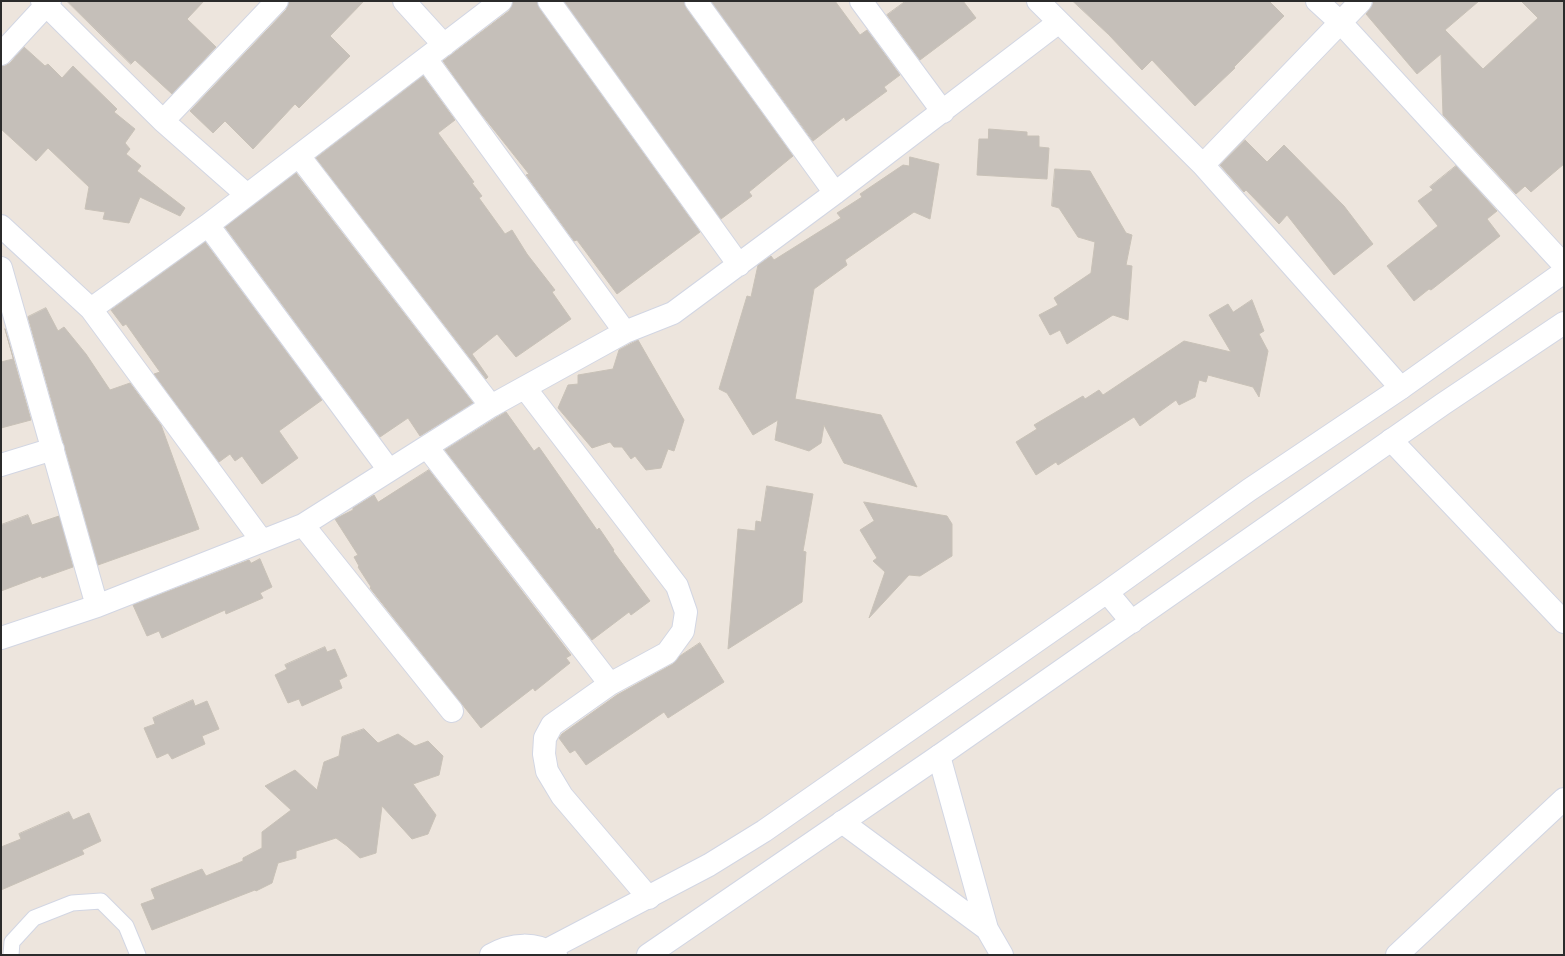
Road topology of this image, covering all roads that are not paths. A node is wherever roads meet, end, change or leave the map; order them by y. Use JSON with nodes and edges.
{"nodes":[{"id":1,"x":276,"y":1,"type":"edge"},
{"id":2,"x":404,"y":1,"type":"edge"},
{"id":3,"x":501,"y":1,"type":"edge"},
{"id":4,"x":549,"y":1,"type":"edge"},
{"id":5,"x":696,"y":1,"type":"edge"},
{"id":6,"x":861,"y":1,"type":"edge"},
{"id":7,"x":1038,"y":1,"type":"edge"},
{"id":8,"x":1317,"y":1,"type":"edge"},
{"id":9,"x":1361,"y":1,"type":"edge"},
{"id":10,"x":46,"y":2,"type":"edge"},
{"id":11,"x":1059,"y":22,"type":"junction"},
{"id":12,"x":1341,"y":23,"type":"junction"},
{"id":13,"x":444,"y":44,"type":"junction"},
{"id":14,"x":1,"y":54,"type":"edge"},
{"id":15,"x":426,"y":59,"type":"junction"},
{"id":16,"x":943,"y":112,"type":"junction"},
{"id":17,"x":163,"y":121,"type":"junction"},
{"id":18,"x":299,"y":156,"type":"junction"},
{"id":19,"x":1203,"y":165,"type":"junction"},
{"id":20,"x":836,"y":193,"type":"junction"},
{"id":21,"x":247,"y":195,"type":"junction"},
{"id":22,"x":208,"y":225,"type":"junction"},
{"id":23,"x":1,"y":226,"type":"edge"},
{"id":24,"x":739,"y":265,"type":"junction"},
{"id":25,"x":1564,"y":265,"type":"edge"},
{"id":26,"x":1,"y":268,"type":"edge"},
{"id":27,"x":1564,"y":272,"type":"edge"},
{"id":28,"x":91,"y":309,"type":"junction"},
{"id":29,"x":1564,"y":323,"type":"edge"},
{"id":30,"x":625,"y":332,"type":"junction"},
{"id":31,"x":525,"y":388,"type":"junction"},
{"id":32,"x":1401,"y":388,"type":"junction"},
{"id":33,"x":490,"y":406,"type":"junction"},
{"id":34,"x":1391,"y":440,"type":"junction"},
{"id":35,"x":427,"y":447,"type":"junction"},
{"id":36,"x":52,"y":449,"type":"junction"},
{"id":37,"x":1,"y":465,"type":"edge"},
{"id":38,"x":389,"y":470,"type":"junction"},
{"id":39,"x":303,"y":525,"type":"junction"},
{"id":40,"x":262,"y":541,"type":"junction"},
{"id":41,"x":1108,"y":592,"type":"junction"},
{"id":42,"x":97,"y":606,"type":"junction"},
{"id":43,"x":1132,"y":622,"type":"junction"},
{"id":44,"x":1564,"y":622,"type":"edge"},
{"id":45,"x":1,"y":638,"type":"edge"},
{"id":46,"x":610,"y":684,"type":"junction"},
{"id":47,"x":452,"y":711,"type":"dead end"},
{"id":48,"x":939,"y":756,"type":"junction"},
{"id":49,"x":1564,"y":798,"type":"edge"},
{"id":50,"x":842,"y":822,"type":"junction"},
{"id":51,"x":649,"y":898,"type":"junction"},
{"id":52,"x":987,"y":929,"type":"junction"},
{"id":53,"x":552,"y":953,"type":"edge"},
{"id":54,"x":997,"y":953,"type":"edge"},
{"id":55,"x":11,"y":955,"type":"edge"},
{"id":56,"x":138,"y":955,"type":"edge"},
{"id":57,"x":491,"y":955,"type":"edge"},
{"id":58,"x":648,"y":955,"type":"edge"},
{"id":59,"x":1397,"y":955,"type":"edge"}],
"edges":[{"from":1,"to":17,"type":"street"},
{"from":2,"to":13,"type":"street"},
{"from":3,"to":13,"type":"street"},
{"from":4,"to":24,"type":"street"},
{"from":5,"to":20,"type":"street"},
{"from":6,"to":16,"type":"street"},
{"from":7,"to":11,"type":"street"},
{"from":8,"to":12,"type":"street"},
{"from":9,"to":12,"type":"street"},
{"from":10,"to":14,"type":"street"},
{"from":10,"to":17,"type":"street"},
{"from":11,"to":16,"type":"street"},
{"from":11,"to":19,"type":"street"},
{"from":12,"to":19,"type":"street"},
{"from":12,"to":25,"type":"street"},
{"from":13,"to":15,"type":"street"},
{"from":15,"to":18,"type":"street"},
{"from":15,"to":30,"type":"street"},
{"from":16,"to":20,"type":"street"},
{"from":17,"to":21,"type":"street"},
{"from":18,"to":21,"type":"street"},
{"from":18,"to":33,"type":"street"},
{"from":19,"to":32,"type":"street"},
{"from":20,"to":24,"type":"street"},
{"from":21,"to":22,"type":"street"},
{"from":22,"to":28,"type":"street"},
{"from":22,"to":38,"type":"street"},
{"from":23,"to":28,"type":"street"},
{"from":24,"to":30,"type":"street"},
{"from":26,"to":36,"type":"street"},
{"from":27,"to":32,"type":"street"},
{"from":28,"to":40,"type":"street"},
{"from":29,"to":34,"type":"street"},
{"from":30,"to":31,"type":"street"},
{"from":31,"to":33,"type":"street"},
{"from":31,"to":46,"type":"street"},
{"from":32,"to":41,"type":"street"},
{"from":33,"to":35,"type":"street"},
{"from":34,"to":43,"type":"street"},
{"from":34,"to":44,"type":"street"},
{"from":35,"to":38,"type":"street"},
{"from":35,"to":46,"type":"street"},
{"from":36,"to":37,"type":"street"},
{"from":36,"to":42,"type":"street"},
{"from":38,"to":39,"type":"street"},
{"from":39,"to":40,"type":"street"},
{"from":39,"to":47,"type":"street"},
{"from":40,"to":42,"type":"street"},
{"from":41,"to":43,"type":"street"},
{"from":41,"to":51,"type":"street"},
{"from":42,"to":45,"type":"street"},
{"from":43,"to":48,"type":"street"},
{"from":46,"to":51,"type":"street"},
{"from":48,"to":50,"type":"street"},
{"from":48,"to":52,"type":"street"},
{"from":49,"to":59,"type":"street"},
{"from":50,"to":52,"type":"street"},
{"from":50,"to":58,"type":"street"},
{"from":51,"to":53,"type":"street"},
{"from":52,"to":54,"type":"street"},
{"from":53,"to":57,"type":"street"},
{"from":55,"to":56,"type":"lane"}]}
